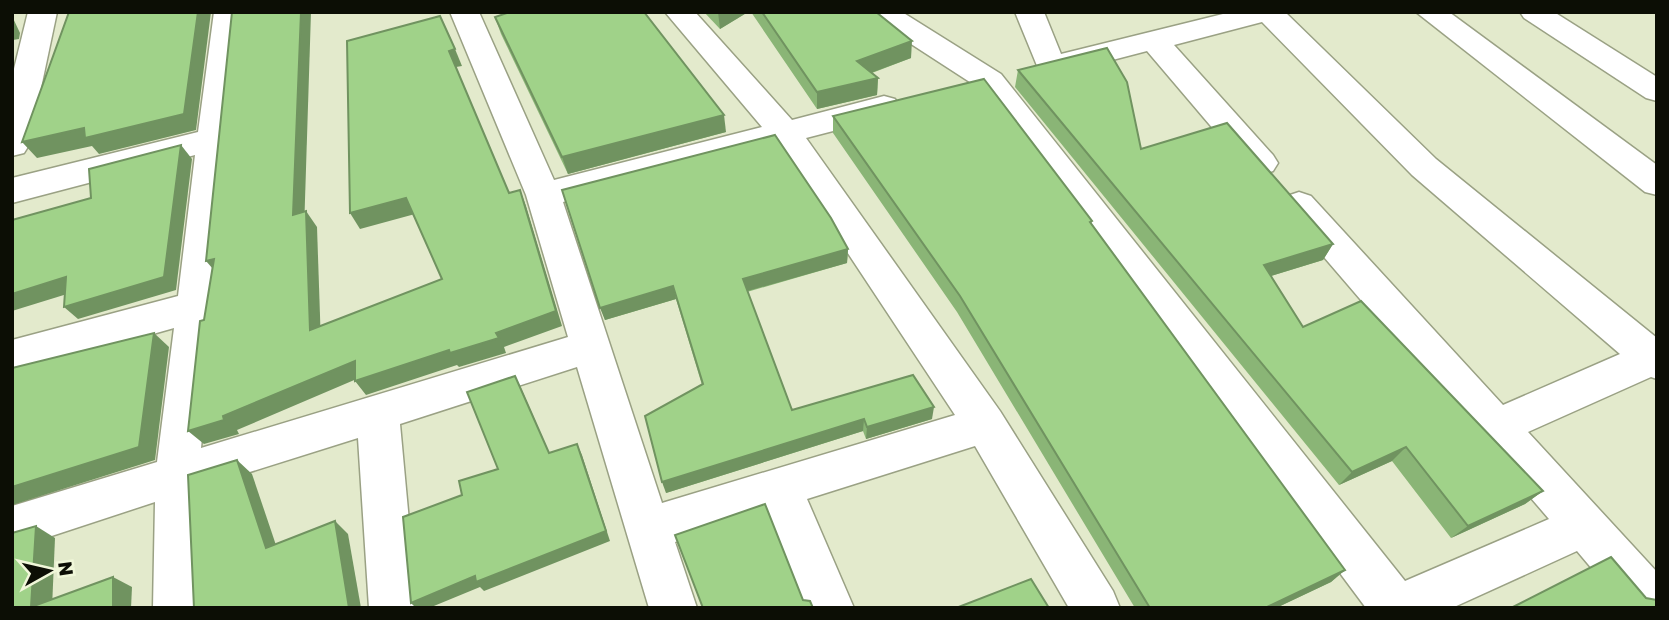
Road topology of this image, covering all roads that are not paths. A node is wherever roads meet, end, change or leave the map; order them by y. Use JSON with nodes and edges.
{"nodes":[{"id":1,"x":43,"y":12,"type":"edge"},
{"id":2,"x":228,"y":12,"type":"edge"},
{"id":3,"x":464,"y":12,"type":"edge"},
{"id":4,"x":679,"y":12,"type":"edge"},
{"id":5,"x":881,"y":12,"type":"edge"},
{"id":6,"x":1029,"y":12,"type":"edge"},
{"id":7,"x":1268,"y":12,"type":"edge"},
{"id":8,"x":1430,"y":12,"type":"edge"},
{"id":9,"x":1534,"y":12,"type":"edge"},
{"id":10,"x":1212,"y":18,"type":"edge"},
{"id":11,"x":1154,"y":41,"type":"junction"},
{"id":12,"x":1051,"y":66,"type":"junction"},
{"id":13,"x":990,"y":81,"type":"junction"},
{"id":14,"x":951,"y":90,"type":"edge"},
{"id":15,"x":1657,"y":91,"type":"edge"},
{"id":16,"x":913,"y":100,"type":"edge"},
{"id":17,"x":784,"y":131,"type":"junction"},
{"id":18,"x":214,"y":139,"type":"junction"},
{"id":19,"x":12,"y":145,"type":"edge"},
{"id":20,"x":1657,"y":183,"type":"edge"},
{"id":21,"x":12,"y":191,"type":"edge"},
{"id":22,"x":543,"y":195,"type":"junction"},
{"id":23,"x":194,"y":307,"type":"junction"},
{"id":24,"x":590,"y":346,"type":"junction"},
{"id":25,"x":12,"y":357,"type":"edge"},
{"id":26,"x":1654,"y":360,"type":"edge"},
{"id":27,"x":377,"y":416,"type":"junction"},
{"id":28,"x":985,"y":424,"type":"junction"},
{"id":29,"x":1494,"y":428,"type":"junction"},
{"id":30,"x":177,"y":474,"type":"junction"},
{"id":31,"x":780,"y":487,"type":"junction"},
{"id":32,"x":1583,"y":526,"type":"junction"},
{"id":33,"x":12,"y":528,"type":"edge"},
{"id":34,"x":647,"y":529,"type":"junction"},
{"id":35,"x":177,"y":608,"type":"edge"},
{"id":36,"x":393,"y":608,"type":"edge"},
{"id":37,"x":673,"y":608,"type":"edge"},
{"id":38,"x":830,"y":608,"type":"edge"},
{"id":39,"x":1096,"y":608,"type":"edge"},
{"id":40,"x":1397,"y":608,"type":"edge"},
{"id":41,"x":1657,"y":608,"type":"edge"}],
"edges":[{"from":1,"to":19,"type":"street"},
{"from":2,"to":18,"type":"street"},
{"from":3,"to":22,"type":"street"},
{"from":4,"to":17,"type":"street"},
{"from":5,"to":13,"type":"street"},
{"from":6,"to":12,"type":"street"},
{"from":7,"to":10,"type":"street"},
{"from":7,"to":26,"type":"street"},
{"from":8,"to":20,"type":"street"},
{"from":9,"to":15,"type":"street"},
{"from":10,"to":11,"type":"street"},
{"from":11,"to":12,"type":"street"},
{"from":11,"to":29,"type":"street"},
{"from":12,"to":13,"type":"street"},
{"from":13,"to":14,"type":"street"},
{"from":13,"to":40,"type":"street"},
{"from":16,"to":17,"type":"street"},
{"from":17,"to":22,"type":"street"},
{"from":17,"to":28,"type":"street"},
{"from":18,"to":21,"type":"street"},
{"from":18,"to":23,"type":"street"},
{"from":22,"to":24,"type":"street"},
{"from":23,"to":25,"type":"street"},
{"from":23,"to":30,"type":"street"},
{"from":24,"to":27,"type":"street"},
{"from":24,"to":34,"type":"street"},
{"from":26,"to":29,"type":"street"},
{"from":27,"to":30,"type":"street"},
{"from":27,"to":36,"type":"street"},
{"from":28,"to":31,"type":"street"},
{"from":28,"to":39,"type":"street"},
{"from":29,"to":32,"type":"street"},
{"from":30,"to":33,"type":"street"},
{"from":30,"to":35,"type":"street"},
{"from":31,"to":34,"type":"street"},
{"from":31,"to":38,"type":"street"},
{"from":32,"to":40,"type":"street"},
{"from":32,"to":41,"type":"street"},
{"from":34,"to":37,"type":"street"}]}
